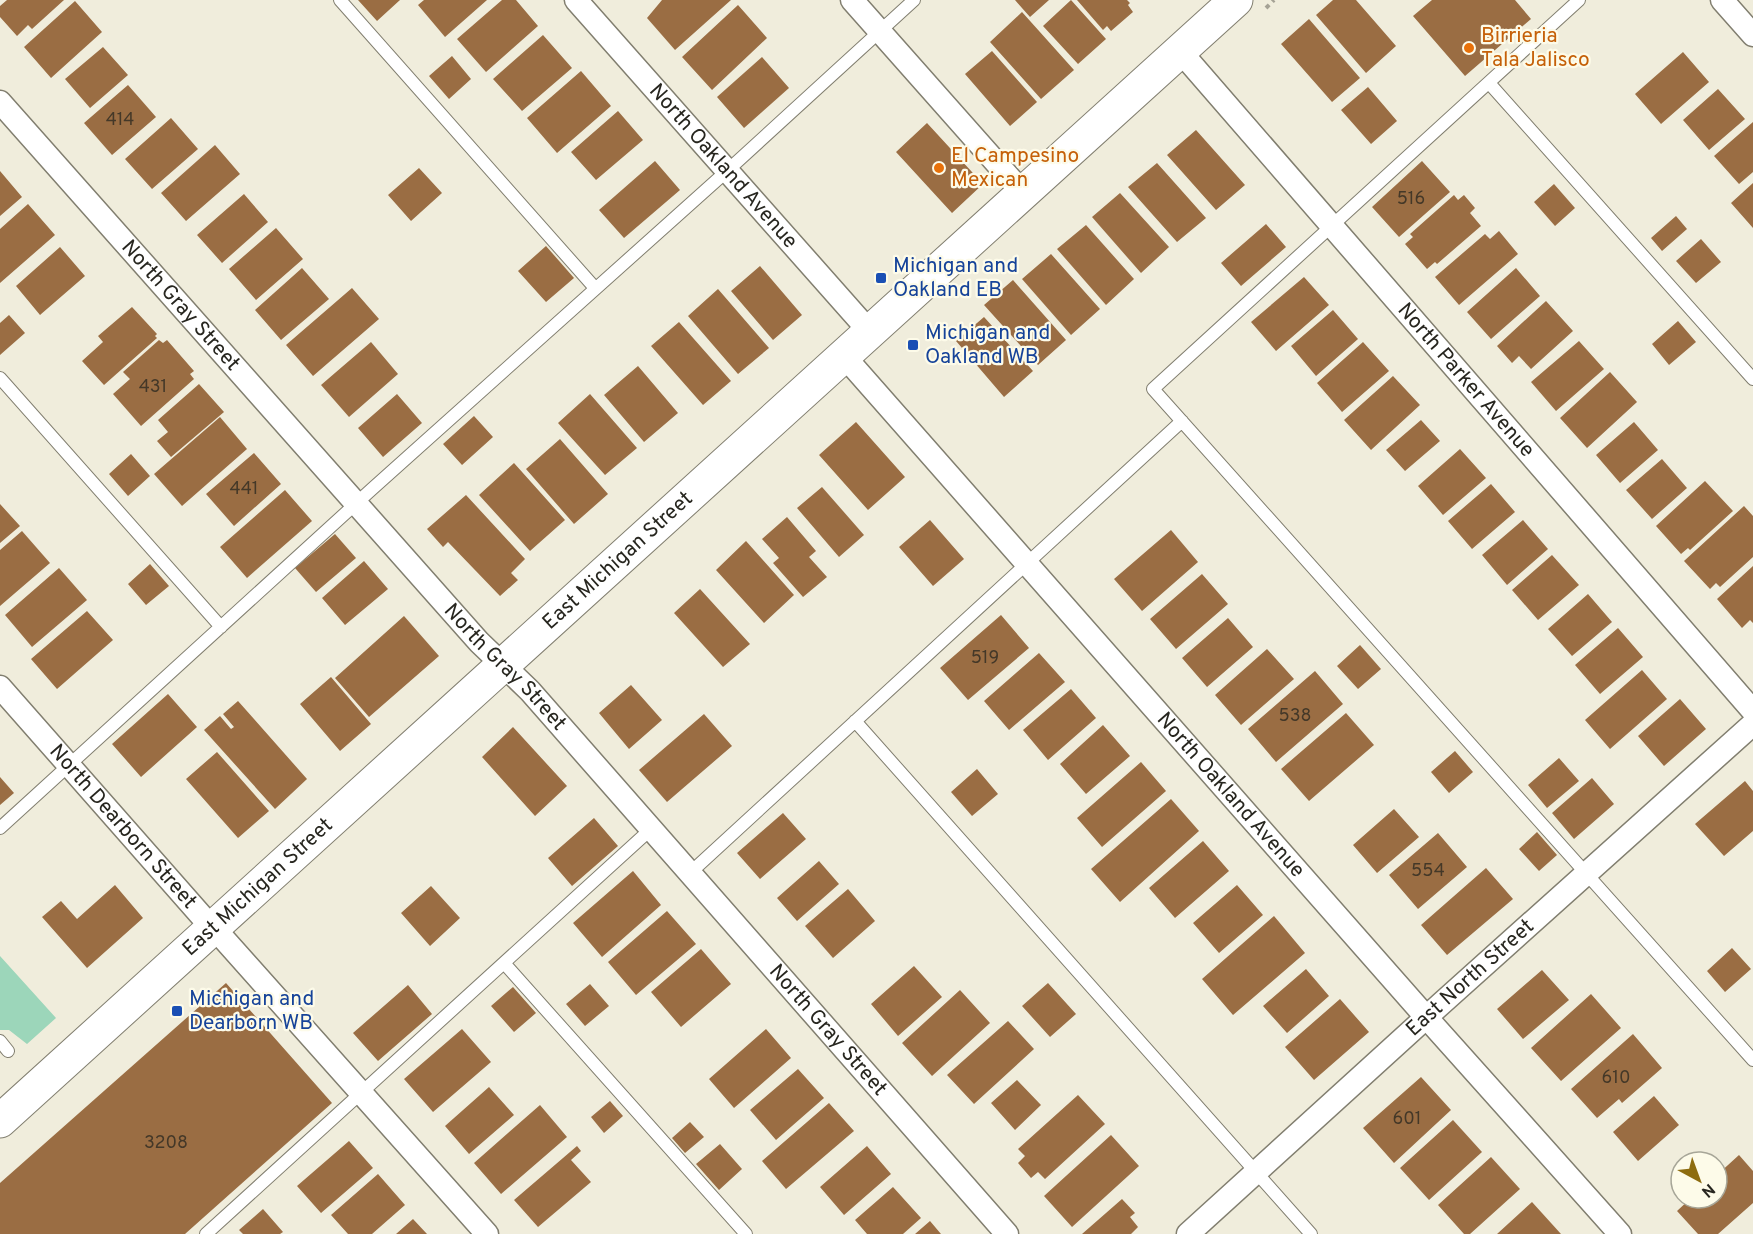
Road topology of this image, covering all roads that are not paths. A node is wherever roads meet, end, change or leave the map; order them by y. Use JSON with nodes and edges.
{"nodes":[{"id":1,"x":340,"y":0,"type":"edge"},
{"id":2,"x":576,"y":0,"type":"edge"},
{"id":3,"x":852,"y":0,"type":"edge"},
{"id":4,"x":914,"y":0,"type":"edge"},
{"id":5,"x":1236,"y":0,"type":"edge"},
{"id":6,"x":1579,"y":0,"type":"edge"},
{"id":7,"x":1722,"y":0,"type":"edge"},
{"id":8,"x":880,"y":31,"type":"junction"},
{"id":9,"x":1753,"y":35,"type":"edge"},
{"id":10,"x":1180,"y":51,"type":"junction"},
{"id":11,"x":1489,"y":83,"type":"junction"},
{"id":12,"x":0,"y":102,"type":"edge"},
{"id":13,"x":727,"y":171,"type":"junction"},
{"id":14,"x":1023,"y":193,"type":"junction"},
{"id":15,"x":1332,"y":226,"type":"junction"},
{"id":16,"x":595,"y":288,"type":"junction"},
{"id":17,"x":870,"y":332,"type":"junction"},
{"id":18,"x":844,"y":356,"type":"junction"},
{"id":19,"x":0,"y":378,"type":"edge"},
{"id":20,"x":1753,"y":379,"type":"edge"},
{"id":21,"x":1182,"y":421,"type":"junction"},
{"id":22,"x":356,"y":503,"type":"junction"},
{"id":23,"x":1027,"y":563,"type":"junction"},
{"id":24,"x":221,"y":627,"type":"junction"},
{"id":25,"x":503,"y":665,"type":"junction"},
{"id":26,"x":0,"y":687,"type":"edge"},
{"id":27,"x":1753,"y":711,"type":"edge"},
{"id":28,"x":855,"y":721,"type":"junction"},
{"id":29,"x":1753,"y":724,"type":"edge"},
{"id":30,"x":69,"y":766,"type":"junction"},
{"id":31,"x":0,"y":828,"type":"edge"},
{"id":32,"x":651,"y":829,"type":"junction"},
{"id":33,"x":690,"y":873,"type":"junction"},
{"id":34,"x":1586,"y":873,"type":"junction"},
{"id":35,"x":213,"y":929,"type":"junction"},
{"id":36,"x":504,"y":963,"type":"junction"},
{"id":37,"x":1426,"y":1017,"type":"junction"},
{"id":38,"x":1753,"y":1060,"type":"edge"},
{"id":39,"x":361,"y":1093,"type":"junction"},
{"id":40,"x":0,"y":1121,"type":"edge"},
{"id":41,"x":1256,"y":1172,"type":"junction"},
{"id":42,"x":211,"y":1232,"type":"edge"},
{"id":43,"x":487,"y":1234,"type":"edge"},
{"id":44,"x":746,"y":1234,"type":"edge"},
{"id":45,"x":1007,"y":1234,"type":"edge"},
{"id":46,"x":1188,"y":1234,"type":"edge"},
{"id":47,"x":1311,"y":1234,"type":"edge"},
{"id":48,"x":1620,"y":1234,"type":"edge"}],
"edges":[{"from":1,"to":16,"type":"lane"},
{"from":2,"to":13,"type":"street","name":"North Oakland Avenue"},
{"from":3,"to":8,"type":"street"},
{"from":4,"to":8,"type":"lane"},
{"from":5,"to":10,"type":"main road","name":"East Michigan Street"},
{"from":6,"to":11,"type":"lane"},
{"from":7,"to":9,"type":"street"},
{"from":8,"to":13,"type":"lane"},
{"from":8,"to":14,"type":"street"},
{"from":10,"to":14,"type":"main road","name":"East Michigan Street"},
{"from":10,"to":15,"type":"street","name":"North Parker Avenue"},
{"from":11,"to":15,"type":"lane"},
{"from":11,"to":20,"type":"lane"},
{"from":12,"to":22,"type":"street","name":"North Gray Street"},
{"from":13,"to":16,"type":"lane"},
{"from":13,"to":17,"type":"street","name":"North Oakland Avenue"},
{"from":14,"to":17,"type":"main road","name":"East Michigan Street"},
{"from":15,"to":21,"type":"lane"},
{"from":15,"to":27,"type":"street","name":"North Parker Avenue"},
{"from":16,"to":22,"type":"lane"},
{"from":17,"to":18,"type":"main road","name":"East Michigan Street"},
{"from":18,"to":23,"type":"street","name":"North Oakland Avenue"},
{"from":18,"to":25,"type":"main road","name":"East Michigan Street"},
{"from":19,"to":24,"type":"lane"},
{"from":21,"to":23,"type":"lane"},
{"from":21,"to":34,"type":"lane"},
{"from":22,"to":24,"type":"lane"},
{"from":22,"to":25,"type":"street","name":"North Gray Street"},
{"from":23,"to":28,"type":"lane"},
{"from":23,"to":37,"type":"street","name":"North Oakland Avenue"},
{"from":24,"to":30,"type":"lane"},
{"from":25,"to":32,"type":"street","name":"North Gray Street"},
{"from":25,"to":35,"type":"main road","name":"East Michigan Street"},
{"from":26,"to":30,"type":"street","name":"North Dearborn Street"},
{"from":28,"to":33,"type":"lane"},
{"from":28,"to":41,"type":"lane"},
{"from":29,"to":34,"type":"street","name":"East North Street"},
{"from":30,"to":31,"type":"lane"},
{"from":30,"to":35,"type":"street","name":"North Dearborn Street"},
{"from":32,"to":33,"type":"street","name":"North Gray Street"},
{"from":32,"to":36,"type":"lane"},
{"from":33,"to":45,"type":"street","name":"North Gray Street"},
{"from":34,"to":37,"type":"street","name":"East North Street"},
{"from":34,"to":38,"type":"lane"},
{"from":35,"to":39,"type":"street","name":"North Dearborn Street"},
{"from":35,"to":40,"type":"main road","name":"East Michigan Street"},
{"from":36,"to":39,"type":"lane"},
{"from":36,"to":44,"type":"lane"},
{"from":37,"to":41,"type":"street","name":"East North Street"},
{"from":37,"to":48,"type":"street","name":"North Oakland Avenue"},
{"from":39,"to":42,"type":"lane"},
{"from":39,"to":43,"type":"street","name":"North Dearborn Street"},
{"from":41,"to":46,"type":"street","name":"East North Street"},
{"from":41,"to":47,"type":"lane"}]}
